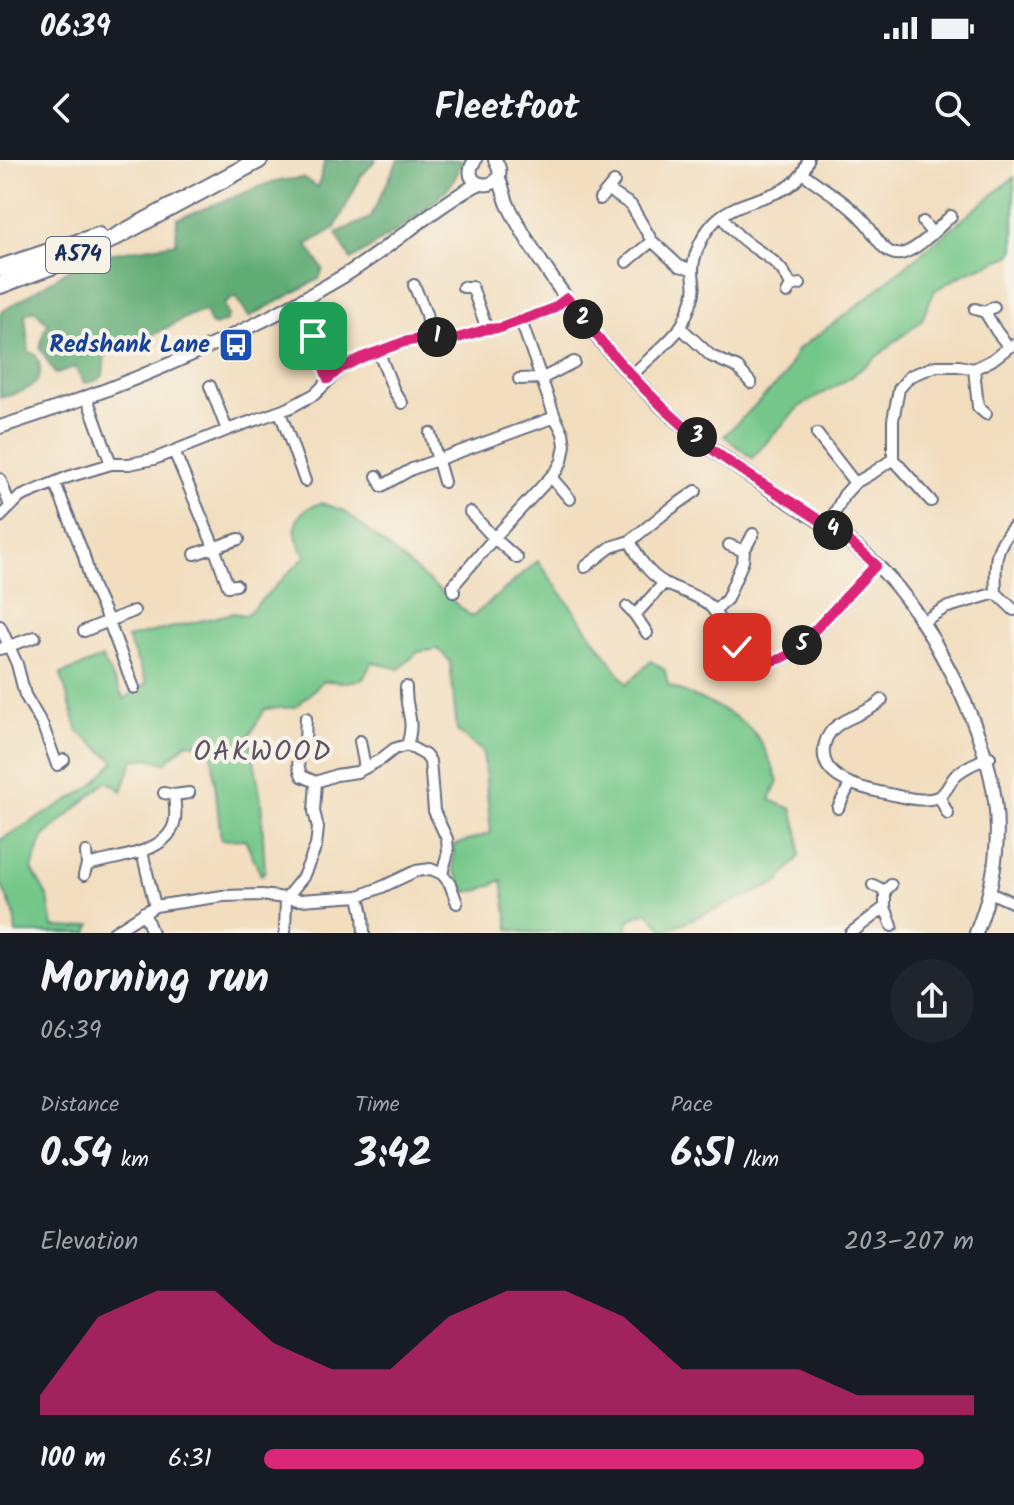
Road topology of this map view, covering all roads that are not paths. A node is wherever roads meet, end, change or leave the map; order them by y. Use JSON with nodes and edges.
{"nodes":[{"id":1,"x":259,"y":160,"type":"edge"},
{"id":2,"x":808,"y":160,"type":"edge"},
{"id":3,"x":472,"y":164,"type":"edge"},
{"id":4,"x":500,"y":167,"type":"edge"},
{"id":5,"x":804,"y":174,"type":"junction"},
{"id":6,"x":480,"y":184,"type":"junction"},
{"id":7,"x":456,"y":196,"type":"junction"},
{"id":8,"x":600,"y":199,"type":"dead end"},
{"id":9,"x":506,"y":202,"type":"junction"},
{"id":10,"x":722,"y":215,"type":"junction"},
{"id":11,"x":951,"y":216,"type":"dead end"},
{"id":12,"x":145,"y":220,"type":"junction"},
{"id":13,"x":923,"y":222,"type":"dead end"},
{"id":14,"x":932,"y":233,"type":"junction"},
{"id":15,"x":652,"y":241,"type":"junction"},
{"id":16,"x":627,"y":262,"type":"dead end"},
{"id":17,"x":0,"y":268,"type":"edge"},
{"id":18,"x":693,"y":269,"type":"junction"},
{"id":19,"x":0,"y":285,"type":"edge"},
{"id":20,"x":414,"y":285,"type":"dead end"},
{"id":21,"x":463,"y":287,"type":"dead end"},
{"id":22,"x":792,"y":287,"type":"dead end"},
{"id":23,"x":567,"y":298,"type":"junction"},
{"id":24,"x":985,"y":309,"type":"dead end"},
{"id":25,"x":521,"y":321,"type":"junction"},
{"id":26,"x":680,"y":327,"type":"junction"},
{"id":27,"x":487,"y":329,"type":"junction"},
{"id":28,"x":313,"y":336,"type":"dead end"},
{"id":29,"x":429,"y":337,"type":"junction"},
{"id":30,"x":1011,"y":346,"type":"edge"},
{"id":31,"x":379,"y":353,"type":"junction"},
{"id":32,"x":574,"y":362,"type":"dead end"},
{"id":33,"x":974,"y":369,"type":"junction"},
{"id":34,"x":632,"y":375,"type":"junction"},
{"id":35,"x":543,"y":378,"type":"junction"},
{"id":36,"x":328,"y":379,"type":"junction"},
{"id":37,"x":519,"y":379,"type":"dead end"},
{"id":38,"x":751,"y":383,"type":"dead end"},
{"id":39,"x":210,"y":386,"type":"dead end"},
{"id":40,"x":87,"y":398,"type":"junction"},
{"id":41,"x":402,"y":403,"type":"dead end"},
{"id":42,"x":280,"y":412,"type":"junction"},
{"id":43,"x":986,"y":414,"type":"dead end"},
{"id":44,"x":555,"y":417,"type":"junction"},
{"id":45,"x":0,"y":427,"type":"edge"},
{"id":46,"x":227,"y":430,"type":"junction"},
{"id":47,"x":430,"y":433,"type":"dead end"},
{"id":48,"x":817,"y":434,"type":"dead end"},
{"id":49,"x":174,"y":451,"type":"junction"},
{"id":50,"x":893,"y":459,"type":"junction"},
{"id":51,"x":438,"y":460,"type":"junction"},
{"id":52,"x":111,"y":464,"type":"junction"},
{"id":53,"x":377,"y":476,"type":"dead end"},
{"id":54,"x":551,"y":477,"type":"junction"},
{"id":55,"x":0,"y":479,"type":"edge"},
{"id":56,"x":444,"y":482,"type":"dead end"},
{"id":57,"x":55,"y":483,"type":"junction"},
{"id":58,"x":305,"y":483,"type":"dead end"},
{"id":59,"x":855,"y":483,"type":"junction"},
{"id":60,"x":696,"y":491,"type":"dead end"},
{"id":61,"x":570,"y":499,"type":"dead end"},
{"id":62,"x":932,"y":504,"type":"dead end"},
{"id":63,"x":10,"y":506,"type":"junction"},
{"id":64,"x":470,"y":512,"type":"dead end"},
{"id":65,"x":0,"y":517,"type":"edge"},
{"id":66,"x":828,"y":526,"type":"junction"},
{"id":67,"x":1014,"y":526,"type":"edge"},
{"id":68,"x":753,"y":534,"type":"dead end"},
{"id":69,"x":494,"y":538,"type":"junction"},
{"id":70,"x":239,"y":539,"type":"dead end"},
{"id":71,"x":630,"y":541,"type":"junction"},
{"id":72,"x":729,"y":545,"type":"dead end"},
{"id":73,"x":214,"y":547,"type":"junction"},
{"id":74,"x":744,"y":551,"type":"junction"},
{"id":75,"x":195,"y":554,"type":"dead end"},
{"id":76,"x":517,"y":558,"type":"dead end"},
{"id":77,"x":876,"y":565,"type":"junction"},
{"id":78,"x":585,"y":567,"type":"dead end"},
{"id":79,"x":664,"y":583,"type":"junction"},
{"id":80,"x":236,"y":585,"type":"dead end"},
{"id":81,"x":454,"y":592,"type":"dead end"},
{"id":82,"x":996,"y":593,"type":"junction"},
{"id":83,"x":1014,"y":610,"type":"edge"},
{"id":84,"x":134,"y":611,"type":"dead end"},
{"id":85,"x":715,"y":611,"type":"junction"},
{"id":86,"x":109,"y":622,"type":"junction"},
{"id":87,"x":922,"y":622,"type":"junction"},
{"id":88,"x":0,"y":626,"type":"edge"},
{"id":89,"x":84,"y":631,"type":"dead end"},
{"id":90,"x":647,"y":633,"type":"dead end"},
{"id":91,"x":35,"y":637,"type":"dead end"},
{"id":92,"x":5,"y":648,"type":"edge"},
{"id":93,"x":134,"y":688,"type":"dead end"},
{"id":94,"x":419,"y":688,"type":"dead end"},
{"id":95,"x":307,"y":717,"type":"dead end"},
{"id":96,"x":879,"y":719,"type":"dead end"},
{"id":97,"x":360,"y":741,"type":"dead end"},
{"id":98,"x":407,"y":745,"type":"junction"},
{"id":99,"x":990,"y":757,"type":"junction"},
{"id":100,"x":64,"y":760,"type":"dead end"},
{"id":101,"x":365,"y":768,"type":"junction"},
{"id":102,"x":316,"y":782,"type":"junction"},
{"id":103,"x":850,"y":784,"type":"junction"},
{"id":104,"x":189,"y":793,"type":"dead end"},
{"id":105,"x":939,"y":796,"type":"junction"},
{"id":106,"x":838,"y":808,"type":"dead end"},
{"id":107,"x":948,"y":814,"type":"dead end"},
{"id":108,"x":86,"y":852,"type":"dead end"},
{"id":109,"x":142,"y":852,"type":"junction"},
{"id":110,"x":442,"y":874,"type":"junction"},
{"id":111,"x":873,"y":885,"type":"dead end"},
{"id":112,"x":994,"y":894,"type":"junction"},
{"id":113,"x":359,"y":896,"type":"junction"},
{"id":114,"x":286,"y":898,"type":"junction"},
{"id":115,"x":457,"y":903,"type":"dead end"},
{"id":116,"x":1014,"y":903,"type":"edge"},
{"id":117,"x":155,"y":906,"type":"junction"},
{"id":118,"x":885,"y":907,"type":"junction"},
{"id":119,"x":144,"y":912,"type":"junction"},
{"id":120,"x":892,"y":926,"type":"dead end"},
{"id":121,"x":113,"y":933,"type":"edge"},
{"id":122,"x":152,"y":933,"type":"edge"},
{"id":123,"x":285,"y":933,"type":"edge"},
{"id":124,"x":364,"y":933,"type":"edge"},
{"id":125,"x":851,"y":933,"type":"edge"},
{"id":126,"x":976,"y":933,"type":"edge"}],
"edges":[{"from":1,"to":12,"type":"main road","number":"A574"},
{"from":2,"to":5,"type":"street"},
{"from":3,"to":6,"type":"street"},
{"from":3,"to":7,"type":"street"},
{"from":4,"to":6,"type":"street"},
{"from":4,"to":9,"type":"street"},
{"from":5,"to":10,"type":"street"},
{"from":5,"to":14,"type":"street"},
{"from":6,"to":7,"type":"street"},
{"from":6,"to":9,"type":"street"},
{"from":7,"to":40,"type":"street"},
{"from":8,"to":15,"type":"street"},
{"from":9,"to":23,"type":"street"},
{"from":10,"to":18,"type":"street"},
{"from":10,"to":22,"type":"street"},
{"from":11,"to":14,"type":"street"},
{"from":12,"to":17,"type":"main road","number":"A574"},
{"from":12,"to":19,"type":"main road","number":"A574"},
{"from":13,"to":14,"type":"street"},
{"from":15,"to":16,"type":"street"},
{"from":15,"to":18,"type":"street"},
{"from":18,"to":26,"type":"street"},
{"from":20,"to":29,"type":"street"},
{"from":21,"to":27,"type":"street"},
{"from":23,"to":25,"type":"street"},
{"from":23,"to":34,"type":"street"},
{"from":24,"to":30,"type":"street"},
{"from":25,"to":27,"type":"street"},
{"from":25,"to":35,"type":"street"},
{"from":26,"to":34,"type":"street"},
{"from":26,"to":38,"type":"street"},
{"from":27,"to":29,"type":"street"},
{"from":28,"to":36,"type":"street"},
{"from":29,"to":31,"type":"street"},
{"from":30,"to":33,"type":"street"},
{"from":31,"to":36,"type":"street"},
{"from":31,"to":41,"type":"street"},
{"from":32,"to":35,"type":"street"},
{"from":33,"to":43,"type":"street"},
{"from":33,"to":50,"type":"street"},
{"from":34,"to":66,"type":"street"},
{"from":35,"to":37,"type":"street"},
{"from":35,"to":44,"type":"street"},
{"from":36,"to":42,"type":"street"},
{"from":39,"to":46,"type":"street"},
{"from":40,"to":45,"type":"street"},
{"from":40,"to":52,"type":"street"},
{"from":42,"to":46,"type":"street"},
{"from":42,"to":58,"type":"street"},
{"from":44,"to":51,"type":"street"},
{"from":44,"to":54,"type":"street"},
{"from":46,"to":49,"type":"street"},
{"from":47,"to":51,"type":"street"},
{"from":48,"to":59,"type":"street"},
{"from":49,"to":52,"type":"street"},
{"from":49,"to":73,"type":"street"},
{"from":50,"to":59,"type":"street"},
{"from":50,"to":62,"type":"street"},
{"from":51,"to":53,"type":"street"},
{"from":51,"to":56,"type":"street"},
{"from":52,"to":57,"type":"street"},
{"from":54,"to":61,"type":"street"},
{"from":54,"to":69,"type":"street"},
{"from":55,"to":63,"type":"street"},
{"from":57,"to":63,"type":"street"},
{"from":57,"to":86,"type":"street"},
{"from":59,"to":66,"type":"street"},
{"from":60,"to":71,"type":"street"},
{"from":63,"to":65,"type":"street"},
{"from":64,"to":69,"type":"street"},
{"from":66,"to":77,"type":"street"},
{"from":67,"to":82,"type":"street"},
{"from":68,"to":74,"type":"street"},
{"from":69,"to":76,"type":"street"},
{"from":69,"to":81,"type":"street"},
{"from":70,"to":73,"type":"street"},
{"from":71,"to":78,"type":"street"},
{"from":71,"to":79,"type":"street"},
{"from":72,"to":74,"type":"street"},
{"from":73,"to":75,"type":"street"},
{"from":73,"to":80,"type":"street"},
{"from":74,"to":85,"type":"street"},
{"from":77,"to":85,"type":"street"},
{"from":77,"to":87,"type":"street"},
{"from":79,"to":85,"type":"street"},
{"from":79,"to":90,"type":"street"},
{"from":82,"to":83,"type":"street"},
{"from":82,"to":87,"type":"street"},
{"from":84,"to":86,"type":"street"},
{"from":86,"to":89,"type":"street"},
{"from":86,"to":93,"type":"street"},
{"from":87,"to":99,"type":"street"},
{"from":88,"to":92,"type":"street"},
{"from":91,"to":92,"type":"street"},
{"from":92,"to":100,"type":"street"},
{"from":94,"to":98,"type":"street"},
{"from":95,"to":102,"type":"street"},
{"from":96,"to":103,"type":"street"},
{"from":97,"to":101,"type":"street"},
{"from":98,"to":101,"type":"street"},
{"from":98,"to":110,"type":"street"},
{"from":99,"to":105,"type":"street"},
{"from":99,"to":112,"type":"street"},
{"from":101,"to":102,"type":"street"},
{"from":102,"to":114,"type":"street"},
{"from":103,"to":105,"type":"street"},
{"from":103,"to":106,"type":"street"},
{"from":104,"to":109,"type":"street"},
{"from":105,"to":107,"type":"street"},
{"from":108,"to":109,"type":"street"},
{"from":109,"to":117,"type":"street"},
{"from":110,"to":113,"type":"street"},
{"from":110,"to":115,"type":"street"},
{"from":111,"to":118,"type":"street"},
{"from":112,"to":116,"type":"street"},
{"from":112,"to":126,"type":"street"},
{"from":113,"to":114,"type":"street"},
{"from":113,"to":124,"type":"street"},
{"from":114,"to":117,"type":"street"},
{"from":114,"to":123,"type":"street"},
{"from":117,"to":119,"type":"street"},
{"from":118,"to":120,"type":"street"},
{"from":118,"to":125,"type":"street"},
{"from":119,"to":121,"type":"street"},
{"from":119,"to":122,"type":"street"}]}
